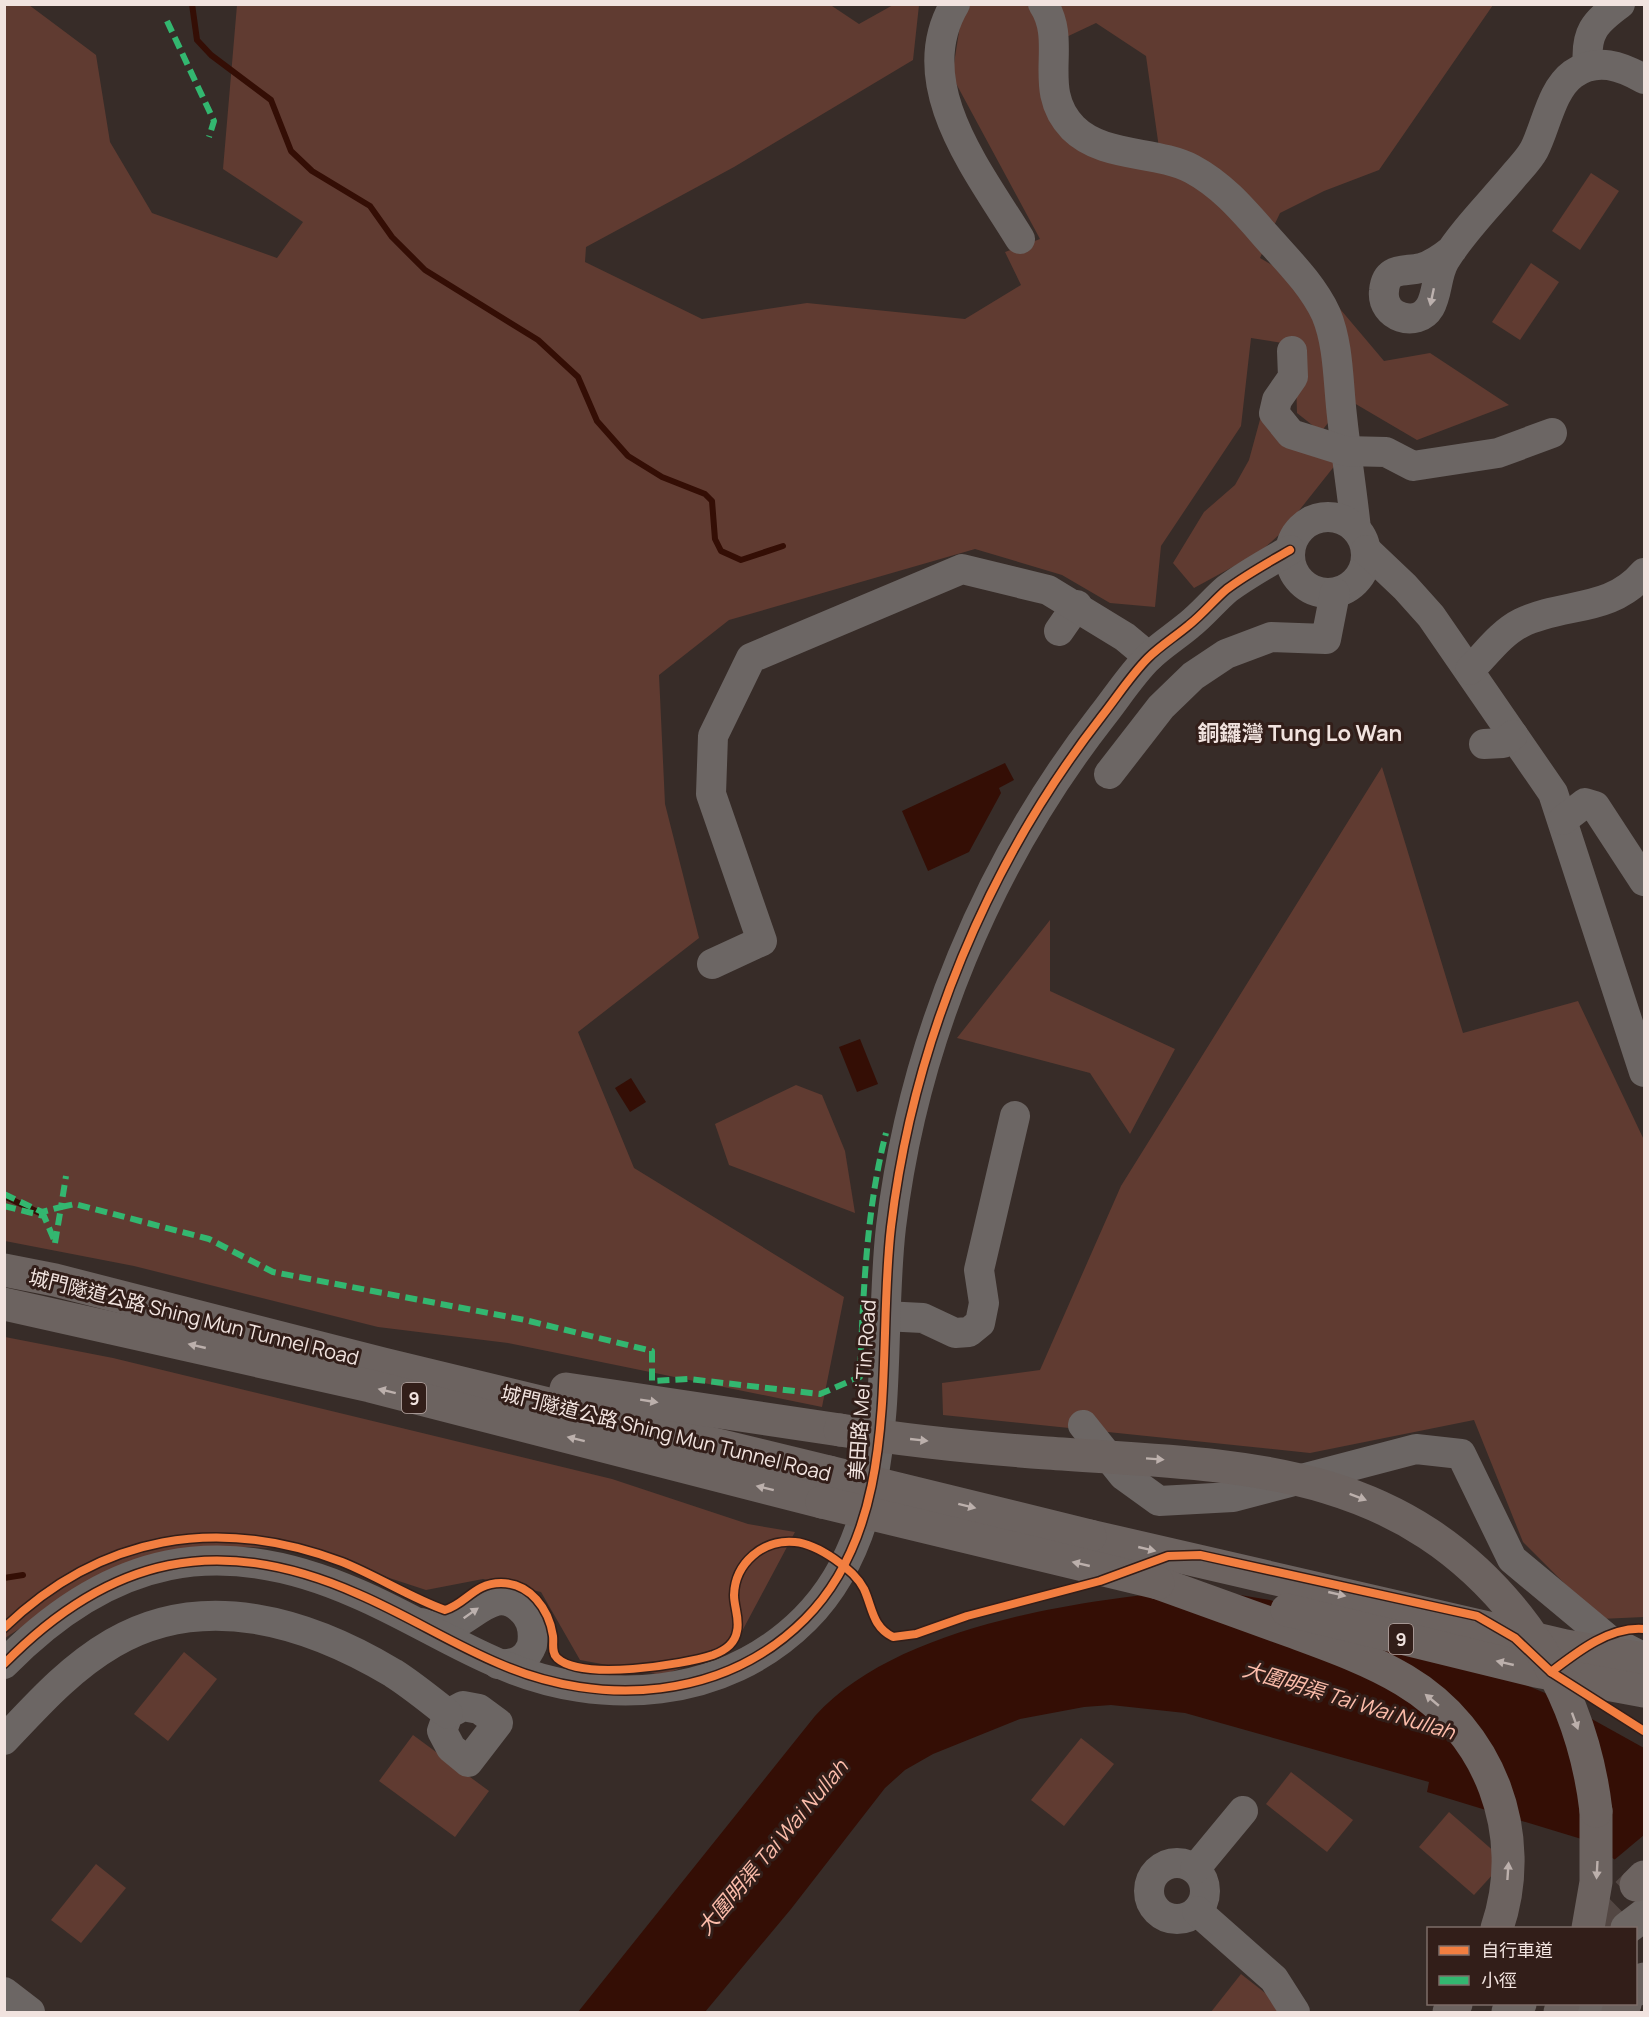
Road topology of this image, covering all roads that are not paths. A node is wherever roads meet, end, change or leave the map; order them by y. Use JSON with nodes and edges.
{"nodes":[{"id":1,"x":1043,"y":4,"type":"edge"},
{"id":2,"x":1620,"y":4,"type":"edge"},
{"id":3,"x":954,"y":6,"type":"edge"},
{"id":4,"x":1588,"y":66,"type":"junction"},
{"id":5,"x":1644,"y":79,"type":"edge"},
{"id":6,"x":1020,"y":239,"type":"dead end"},
{"id":7,"x":1452,"y":250,"type":"dead end"},
{"id":8,"x":1292,"y":351,"type":"dead end"},
{"id":9,"x":1552,"y":433,"type":"dead end"},
{"id":10,"x":1346,"y":457,"type":"junction"},
{"id":11,"x":1297,"y":537,"type":"junction"},
{"id":12,"x":1361,"y":539,"type":"junction"},
{"id":13,"x":1644,"y":573,"type":"edge"},
{"id":14,"x":1297,"y":579,"type":"junction"},
{"id":15,"x":1345,"y":587,"type":"junction"},
{"id":16,"x":1077,"y":606,"type":"junction"},
{"id":17,"x":1206,"y":611,"type":"junction"},
{"id":18,"x":1059,"y":631,"type":"dead end"},
{"id":19,"x":1446,"y":641,"type":"junction"},
{"id":20,"x":1149,"y":657,"type":"junction"},
{"id":21,"x":1470,"y":670,"type":"junction"},
{"id":22,"x":1513,"y":735,"type":"junction"},
{"id":23,"x":1485,"y":744,"type":"dead end"},
{"id":24,"x":1109,"y":774,"type":"dead end"},
{"id":25,"x":1563,"y":820,"type":"junction"},
{"id":26,"x":1644,"y":881,"type":"edge"},
{"id":27,"x":712,"y":964,"type":"dead end"},
{"id":28,"x":1644,"y":1072,"type":"edge"},
{"id":29,"x":1015,"y":1116,"type":"dead end"},
{"id":30,"x":4,"y":1270,"type":"edge"},
{"id":31,"x":4,"y":1304,"type":"edge"},
{"id":32,"x":884,"y":1316,"type":"junction"},
{"id":33,"x":383,"y":1364,"type":"junction"},
{"id":34,"x":1083,"y":1425,"type":"dead end"},
{"id":35,"x":825,"y":1487,"type":"junction"},
{"id":36,"x":1158,"y":1583,"type":"junction"},
{"id":37,"x":417,"y":1622,"type":"junction"},
{"id":38,"x":1644,"y":1658,"type":"edge"},
{"id":39,"x":4,"y":1664,"type":"edge"},
{"id":40,"x":498,"y":1664,"type":"junction"},
{"id":41,"x":1644,"y":1691,"type":"edge"},
{"id":42,"x":448,"y":1714,"type":"dead end"},
{"id":43,"x":4,"y":1740,"type":"edge"},
{"id":44,"x":1243,"y":1811,"type":"dead end"},
{"id":45,"x":1196,"y":1869,"type":"junction"},
{"id":46,"x":1642,"y":1892,"type":"edge"},
{"id":47,"x":1197,"y":1911,"type":"junction"},
{"id":48,"x":1497,"y":1927,"type":"edge"},
{"id":49,"x":1588,"y":1927,"type":"edge"},
{"id":50,"x":1628,"y":1927,"type":"edge"},
{"id":51,"x":4,"y":1992,"type":"edge"},
{"id":52,"x":1644,"y":2004,"type":"edge"},
{"id":53,"x":30,"y":2013,"type":"edge"},
{"id":54,"x":1294,"y":2013,"type":"edge"},
{"id":55,"x":1634,"y":2013,"type":"edge"}],
"edges":[{"from":1,"to":10,"type":"street"},
{"from":2,"to":4,"type":"street"},
{"from":3,"to":6,"type":"street"},
{"from":4,"to":5,"type":"street"},
{"from":4,"to":7,"type":"street"},
{"from":8,"to":10,"type":"street"},
{"from":9,"to":10,"type":"street"},
{"from":10,"to":11,"type":"street"},
{"from":10,"to":12,"type":"street"},
{"from":11,"to":12,"type":"street"},
{"from":11,"to":14,"type":"street"},
{"from":11,"to":17,"type":"street","name":"美田路 Mei Tin Road"},
{"from":12,"to":15,"type":"street"},
{"from":12,"to":19,"type":"street"},
{"from":13,"to":21,"type":"street"},
{"from":14,"to":15,"type":"street"},
{"from":14,"to":17,"type":"street","name":"美田路 Mei Tin Road"},
{"from":15,"to":19,"type":"street"},
{"from":15,"to":24,"type":"street"},
{"from":16,"to":18,"type":"street"},
{"from":16,"to":20,"type":"street"},
{"from":16,"to":27,"type":"street"},
{"from":17,"to":20,"type":"street","name":"美田路 Mei Tin Road"},
{"from":19,"to":21,"type":"street"},
{"from":20,"to":32,"type":"street","name":"美田路 Mei Tin Road"},
{"from":21,"to":22,"type":"street"},
{"from":22,"to":23,"type":"street"},
{"from":22,"to":25,"type":"street"},
{"from":25,"to":26,"type":"street"},
{"from":25,"to":28,"type":"street"},
{"from":29,"to":32,"type":"street"},
{"from":30,"to":33,"type":"highway","name":"城門隧道公路 Shing Mun Tunnel Road","number":"9"},
{"from":35,"to":31,"type":"highway","name":"城門隧道公路 Shing Mun Tunnel Road","number":"9","one_way":true},
{"from":32,"to":40,"type":"street","name":"美田路 Mei Tin Road"},
{"from":33,"to":35,"type":"highway","name":"城門隧道公路 Shing Mun Tunnel Road","number":"9"},
{"from":33,"to":49,"type":"highway","one_way":true,"bridge":true},
{"from":34,"to":38,"type":"street"},
{"from":36,"to":35,"type":"highway","name":"城門隧道公路 Shing Mun Tunnel Road","number":"9","one_way":true,"bridge":true},
{"from":35,"to":38,"type":"highway","name":"城門隧道公路 Shing Mun Tunnel Road","number":"9","one_way":true,"bridge":true},
{"from":41,"to":36,"type":"highway","name":"城門隧道公路 Shing Mun Tunnel Road","number":"9","one_way":true,"bridge":true},
{"from":48,"to":36,"type":"highway","one_way":true},
{"from":37,"to":39,"type":"street","name":"美田路 Mei Tin Road"},
{"from":37,"to":40,"type":"street","name":"美田路 Mei Tin Road"},
{"from":37,"to":40,"type":"street","one_way":true},
{"from":42,"to":43,"type":"street"},
{"from":44,"to":45,"type":"street"},
{"from":45,"to":47,"type":"street"},
{"from":45,"to":47,"type":"street"},
{"from":46,"to":50,"type":"main road"},
{"from":47,"to":54,"type":"street"},
{"from":51,"to":53,"type":"street"},
{"from":52,"to":55,"type":"highway"}]}
